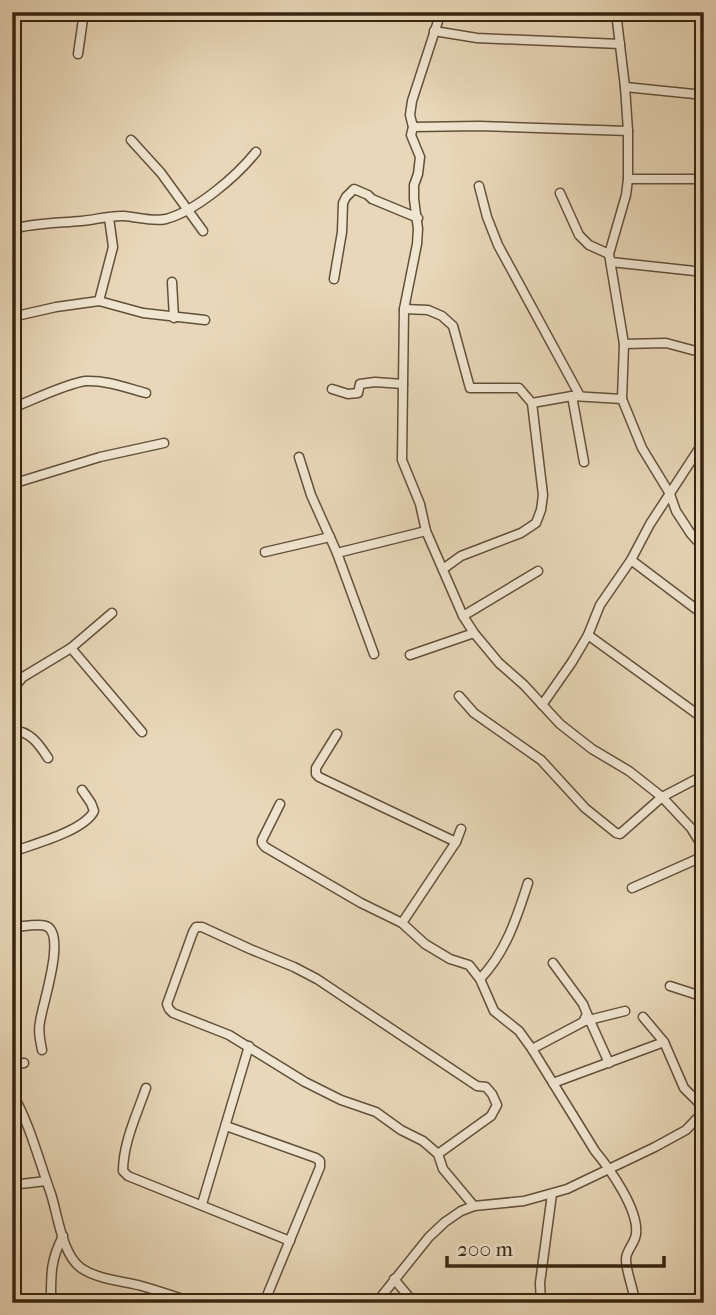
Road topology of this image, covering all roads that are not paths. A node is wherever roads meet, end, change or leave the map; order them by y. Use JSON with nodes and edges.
{"nodes":[{"id":1,"x":84,"y":12,"type":"edge"},
{"id":2,"x":441,"y":12,"type":"edge"},
{"id":3,"x":616,"y":12,"type":"edge"},
{"id":4,"x":434,"y":32,"type":"junction"},
{"id":5,"x":620,"y":44,"type":"junction"},
{"id":6,"x":78,"y":54,"type":"dead end"},
{"id":7,"x":625,"y":87,"type":"junction"},
{"id":8,"x":704,"y":95,"type":"edge"},
{"id":9,"x":413,"y":127,"type":"junction"},
{"id":10,"x":628,"y":131,"type":"junction"},
{"id":11,"x":131,"y":140,"type":"dead end"},
{"id":12,"x":256,"y":152,"type":"dead end"},
{"id":13,"x":628,"y":179,"type":"junction"},
{"id":14,"x":704,"y":179,"type":"edge"},
{"id":15,"x":479,"y":186,"type":"dead end"},
{"id":16,"x":560,"y":193,"type":"dead end"},
{"id":17,"x":188,"y":210,"type":"junction"},
{"id":18,"x":109,"y":218,"type":"junction"},
{"id":19,"x":418,"y":218,"type":"junction"},
{"id":20,"x":12,"y":229,"type":"edge"},
{"id":21,"x":203,"y":231,"type":"dead end"},
{"id":22,"x":610,"y":258,"type":"junction"},
{"id":23,"x":704,"y":272,"type":"edge"},
{"id":24,"x":334,"y":279,"type":"dead end"},
{"id":25,"x":172,"y":282,"type":"dead end"},
{"id":26,"x":99,"y":301,"type":"junction"},
{"id":27,"x":404,"y":309,"type":"junction"},
{"id":28,"x":12,"y":317,"type":"edge"},
{"id":29,"x":174,"y":317,"type":"junction"},
{"id":30,"x":205,"y":320,"type":"dead end"},
{"id":31,"x":624,"y":344,"type":"junction"},
{"id":32,"x":696,"y":351,"type":"dead end"},
{"id":33,"x":403,"y":384,"type":"junction"},
{"id":34,"x":332,"y":389,"type":"dead end"},
{"id":35,"x":146,"y":393,"type":"dead end"},
{"id":36,"x":576,"y":396,"type":"junction"},
{"id":37,"x":622,"y":399,"type":"junction"},
{"id":38,"x":532,"y":403,"type":"junction"},
{"id":39,"x":12,"y":408,"type":"edge"},
{"id":40,"x":704,"y":440,"type":"edge"},
{"id":41,"x":164,"y":443,"type":"dead end"},
{"id":42,"x":299,"y":457,"type":"dead end"},
{"id":43,"x":584,"y":462,"type":"dead end"},
{"id":44,"x":12,"y":484,"type":"edge"},
{"id":45,"x":670,"y":494,"type":"junction"},
{"id":46,"x":426,"y":531,"type":"junction"},
{"id":47,"x":330,"y":537,"type":"junction"},
{"id":48,"x":704,"y":548,"type":"edge"},
{"id":49,"x":264,"y":552,"type":"dead end"},
{"id":50,"x":337,"y":553,"type":"junction"},
{"id":51,"x":631,"y":560,"type":"junction"},
{"id":52,"x":443,"y":569,"type":"junction"},
{"id":53,"x":538,"y":572,"type":"dead end"},
{"id":54,"x":112,"y":613,"type":"dead end"},
{"id":55,"x":704,"y":615,"type":"edge"},
{"id":56,"x":463,"y":616,"type":"junction"},
{"id":57,"x":474,"y":633,"type":"junction"},
{"id":58,"x":588,"y":635,"type":"junction"},
{"id":59,"x":71,"y":648,"type":"junction"},
{"id":60,"x":374,"y":654,"type":"dead end"},
{"id":61,"x":410,"y":655,"type":"dead end"},
{"id":62,"x":459,"y":696,"type":"dead end"},
{"id":63,"x":542,"y":705,"type":"junction"},
{"id":64,"x":12,"y":712,"type":"edge"},
{"id":65,"x":704,"y":719,"type":"edge"},
{"id":66,"x":12,"y":730,"type":"edge"},
{"id":67,"x":142,"y":732,"type":"dead end"},
{"id":68,"x":337,"y":734,"type":"dead end"},
{"id":69,"x":48,"y":758,"type":"dead end"},
{"id":70,"x":704,"y":775,"type":"edge"},
{"id":71,"x":82,"y":790,"type":"dead end"},
{"id":72,"x":662,"y":797,"type":"junction"},
{"id":73,"x":280,"y":804,"type":"dead end"},
{"id":74,"x":461,"y":829,"type":"dead end"},
{"id":75,"x":456,"y":842,"type":"junction"},
{"id":76,"x":704,"y":849,"type":"edge"},
{"id":77,"x":12,"y":852,"type":"edge"},
{"id":78,"x":704,"y":856,"type":"edge"},
{"id":79,"x":528,"y":883,"type":"dead end"},
{"id":80,"x":632,"y":887,"type":"dead end"},
{"id":81,"x":402,"y":923,"type":"junction"},
{"id":82,"x":12,"y":927,"type":"edge"},
{"id":83,"x":553,"y":963,"type":"dead end"},
{"id":84,"x":480,"y":979,"type":"junction"},
{"id":85,"x":670,"y":986,"type":"dead end"},
{"id":86,"x":704,"y":997,"type":"edge"},
{"id":87,"x":625,"y":1011,"type":"dead end"},
{"id":88,"x":643,"y":1017,"type":"dead end"},
{"id":89,"x":587,"y":1018,"type":"junction"},
{"id":90,"x":664,"y":1042,"type":"junction"},
{"id":91,"x":249,"y":1046,"type":"junction"},
{"id":92,"x":532,"y":1049,"type":"junction"},
{"id":93,"x":42,"y":1050,"type":"dead end"},
{"id":94,"x":23,"y":1063,"type":"dead end"},
{"id":95,"x":609,"y":1063,"type":"junction"},
{"id":96,"x":12,"y":1065,"type":"edge"},
{"id":97,"x":553,"y":1083,"type":"junction"},
{"id":98,"x":146,"y":1088,"type":"dead end"},
{"id":99,"x":12,"y":1093,"type":"edge"},
{"id":100,"x":704,"y":1109,"type":"edge"},
{"id":101,"x":226,"y":1126,"type":"junction"},
{"id":102,"x":438,"y":1154,"type":"junction"},
{"id":103,"x":610,"y":1168,"type":"junction"},
{"id":104,"x":46,"y":1181,"type":"junction"},
{"id":105,"x":12,"y":1185,"type":"edge"},
{"id":106,"x":552,"y":1194,"type":"junction"},
{"id":107,"x":202,"y":1204,"type":"junction"},
{"id":108,"x":474,"y":1206,"type":"junction"},
{"id":109,"x":63,"y":1236,"type":"junction"},
{"id":110,"x":289,"y":1241,"type":"junction"},
{"id":111,"x":394,"y":1279,"type":"junction"},
{"id":112,"x":51,"y":1303,"type":"edge"},
{"id":113,"x":195,"y":1303,"type":"edge"},
{"id":114,"x":264,"y":1303,"type":"edge"},
{"id":115,"x":376,"y":1303,"type":"edge"},
{"id":116,"x":414,"y":1303,"type":"edge"},
{"id":117,"x":541,"y":1303,"type":"edge"},
{"id":118,"x":635,"y":1303,"type":"edge"}],
"edges":[{"from":1,"to":6,"type":"street"},
{"from":2,"to":4,"type":"street"},
{"from":3,"to":5,"type":"street"},
{"from":4,"to":5,"type":"street"},
{"from":4,"to":9,"type":"street"},
{"from":5,"to":7,"type":"street"},
{"from":7,"to":8,"type":"street"},
{"from":7,"to":10,"type":"street"},
{"from":9,"to":10,"type":"street"},
{"from":9,"to":19,"type":"street"},
{"from":10,"to":13,"type":"street"},
{"from":11,"to":17,"type":"street"},
{"from":12,"to":17,"type":"street"},
{"from":13,"to":14,"type":"street"},
{"from":13,"to":22,"type":"street"},
{"from":15,"to":36,"type":"street"},
{"from":16,"to":22,"type":"street"},
{"from":17,"to":18,"type":"street"},
{"from":17,"to":21,"type":"street"},
{"from":18,"to":20,"type":"street"},
{"from":18,"to":26,"type":"street"},
{"from":19,"to":24,"type":"street"},
{"from":19,"to":27,"type":"street"},
{"from":22,"to":23,"type":"street"},
{"from":22,"to":31,"type":"street"},
{"from":25,"to":29,"type":"street"},
{"from":26,"to":28,"type":"street"},
{"from":26,"to":29,"type":"street"},
{"from":27,"to":33,"type":"street"},
{"from":27,"to":38,"type":"street"},
{"from":29,"to":30,"type":"street"},
{"from":31,"to":32,"type":"street"},
{"from":31,"to":37,"type":"street"},
{"from":33,"to":34,"type":"street"},
{"from":33,"to":46,"type":"street"},
{"from":35,"to":39,"type":"street"},
{"from":36,"to":37,"type":"street"},
{"from":36,"to":38,"type":"street"},
{"from":36,"to":43,"type":"street"},
{"from":37,"to":45,"type":"street"},
{"from":38,"to":52,"type":"street"},
{"from":40,"to":45,"type":"street"},
{"from":41,"to":44,"type":"street"},
{"from":42,"to":47,"type":"street"},
{"from":45,"to":48,"type":"street"},
{"from":45,"to":51,"type":"street"},
{"from":46,"to":50,"type":"street"},
{"from":46,"to":52,"type":"street"},
{"from":47,"to":49,"type":"street"},
{"from":47,"to":50,"type":"street"},
{"from":50,"to":60,"type":"street"},
{"from":51,"to":55,"type":"street"},
{"from":51,"to":58,"type":"street"},
{"from":52,"to":56,"type":"street"},
{"from":53,"to":56,"type":"street"},
{"from":54,"to":59,"type":"street"},
{"from":56,"to":57,"type":"street"},
{"from":57,"to":61,"type":"street"},
{"from":57,"to":63,"type":"street"},
{"from":58,"to":63,"type":"street"},
{"from":58,"to":65,"type":"street"},
{"from":59,"to":64,"type":"street"},
{"from":59,"to":67,"type":"street"},
{"from":62,"to":72,"type":"street"},
{"from":63,"to":72,"type":"street"},
{"from":66,"to":69,"type":"street"},
{"from":68,"to":75,"type":"street"},
{"from":70,"to":72,"type":"street"},
{"from":71,"to":77,"type":"street"},
{"from":72,"to":76,"type":"street"},
{"from":73,"to":81,"type":"street"},
{"from":74,"to":75,"type":"street"},
{"from":75,"to":81,"type":"street"},
{"from":78,"to":80,"type":"street"},
{"from":79,"to":84,"type":"street"},
{"from":81,"to":84,"type":"street"},
{"from":82,"to":93,"type":"street"},
{"from":83,"to":89,"type":"street"},
{"from":84,"to":92,"type":"street"},
{"from":85,"to":86,"type":"street"},
{"from":87,"to":89,"type":"street"},
{"from":88,"to":90,"type":"street"},
{"from":89,"to":92,"type":"street"},
{"from":89,"to":95,"type":"street"},
{"from":90,"to":95,"type":"street"},
{"from":90,"to":100,"type":"street"},
{"from":91,"to":101,"type":"street"},
{"from":91,"to":102,"type":"street"},
{"from":91,"to":102,"type":"street"},
{"from":92,"to":97,"type":"street"},
{"from":94,"to":96,"type":"street"},
{"from":95,"to":97,"type":"street"},
{"from":97,"to":103,"type":"street"},
{"from":98,"to":107,"type":"street"},
{"from":99,"to":104,"type":"street"},
{"from":100,"to":103,"type":"street"},
{"from":101,"to":107,"type":"street"},
{"from":101,"to":110,"type":"street"},
{"from":102,"to":108,"type":"street"},
{"from":103,"to":106,"type":"street"},
{"from":103,"to":118,"type":"street"},
{"from":104,"to":105,"type":"street"},
{"from":104,"to":109,"type":"street"},
{"from":106,"to":108,"type":"street"},
{"from":106,"to":117,"type":"street"},
{"from":107,"to":110,"type":"street"},
{"from":108,"to":111,"type":"street"},
{"from":109,"to":112,"type":"street"},
{"from":109,"to":113,"type":"street"},
{"from":110,"to":114,"type":"street"},
{"from":111,"to":115,"type":"street"},
{"from":111,"to":116,"type":"street"}]}
